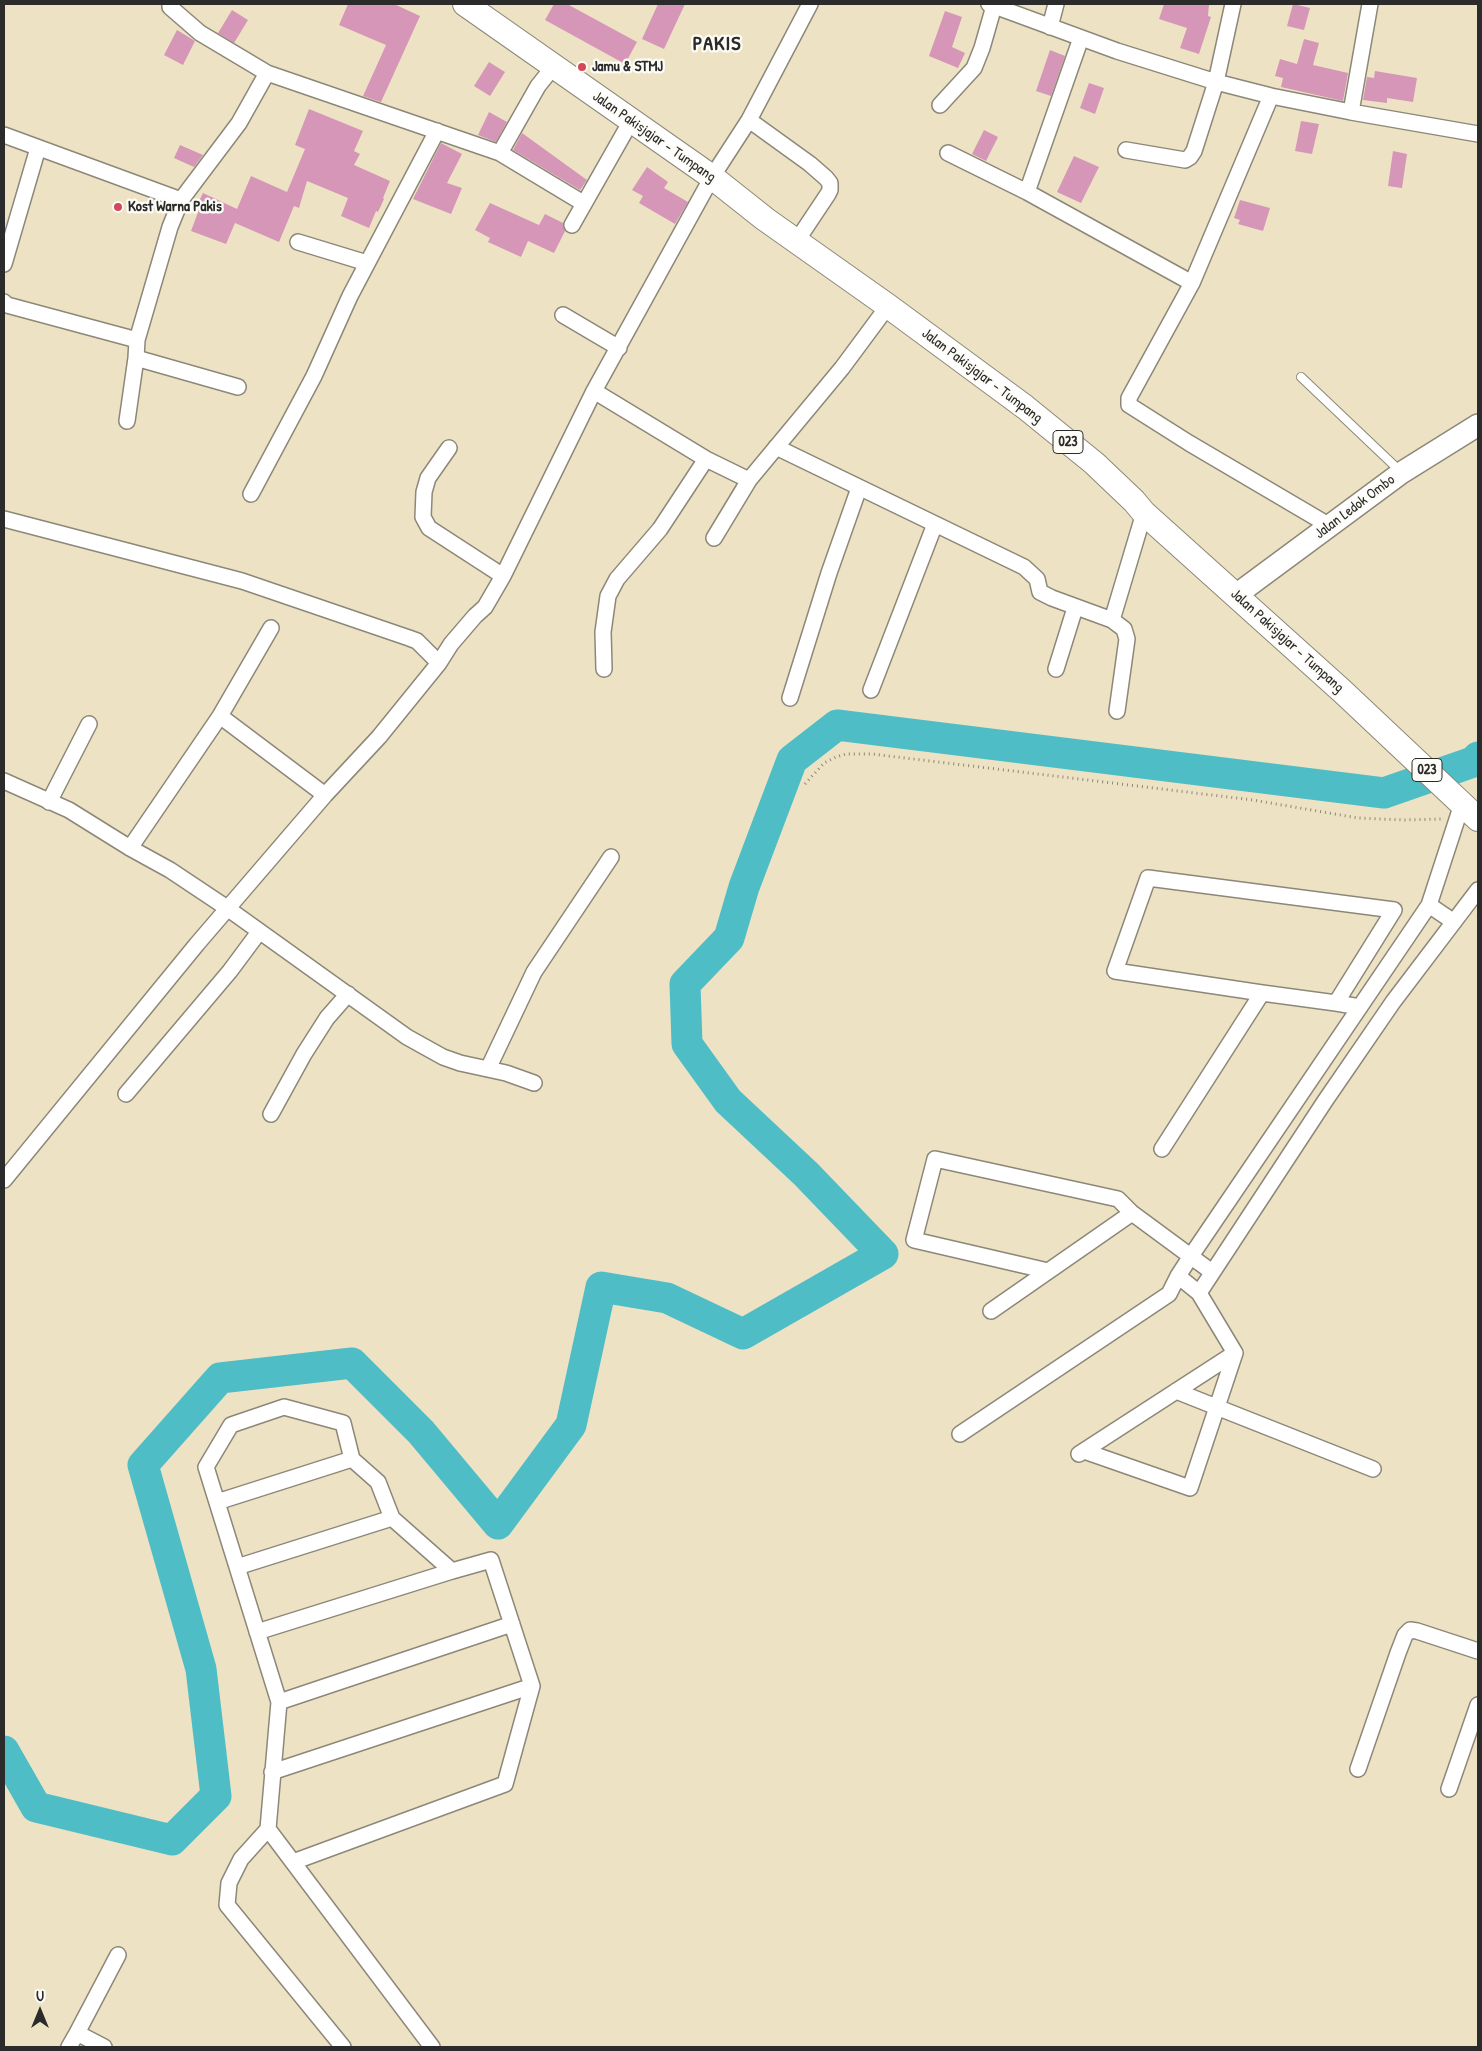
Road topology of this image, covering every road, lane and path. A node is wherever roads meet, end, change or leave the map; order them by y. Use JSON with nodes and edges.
{"nodes":[{"id":1,"x":170,"y":4,"type":"edge"},
{"id":2,"x":465,"y":4,"type":"edge"},
{"id":3,"x":810,"y":4,"type":"edge"},
{"id":4,"x":1056,"y":4,"type":"edge"},
{"id":5,"x":1234,"y":4,"type":"edge"},
{"id":6,"x":1370,"y":4,"type":"edge"},
{"id":7,"x":992,"y":5,"type":"edge"},
{"id":8,"x":1050,"y":27,"type":"junction"},
{"id":9,"x":1081,"y":38,"type":"junction"},
{"id":10,"x":554,"y":66,"type":"junction"},
{"id":11,"x":267,"y":73,"type":"junction"},
{"id":12,"x":1216,"y":82,"type":"junction"},
{"id":13,"x":1271,"y":96,"type":"junction"},
{"id":14,"x":940,"y":105,"type":"dead end"},
{"id":15,"x":1351,"y":112,"type":"junction"},
{"id":16,"x":749,"y":120,"type":"junction"},
{"id":17,"x":631,"y":121,"type":"junction"},
{"id":18,"x":438,"y":131,"type":"junction"},
{"id":19,"x":1478,"y":134,"type":"edge"},
{"id":20,"x":4,"y":135,"type":"edge"},
{"id":21,"x":38,"y":148,"type":"junction"},
{"id":22,"x":1126,"y":150,"type":"dead end"},
{"id":23,"x":500,"y":153,"type":"junction"},
{"id":24,"x":948,"y":153,"type":"dead end"},
{"id":25,"x":712,"y":177,"type":"junction"},
{"id":26,"x":1027,"y":192,"type":"junction"},
{"id":27,"x":181,"y":200,"type":"junction"},
{"id":28,"x":584,"y":203,"type":"junction"},
{"id":29,"x":572,"y":225,"type":"dead end"},
{"id":30,"x":298,"y":242,"type":"dead end"},
{"id":31,"x":796,"y":242,"type":"junction"},
{"id":32,"x":367,"y":263,"type":"junction"},
{"id":33,"x":4,"y":264,"type":"edge"},
{"id":34,"x":1192,"y":283,"type":"junction"},
{"id":35,"x":4,"y":302,"type":"edge"},
{"id":36,"x":888,"y":306,"type":"junction"},
{"id":37,"x":563,"y":315,"type":"dead end"},
{"id":38,"x":136,"y":340,"type":"junction"},
{"id":39,"x":619,"y":348,"type":"junction"},
{"id":40,"x":136,"y":358,"type":"junction"},
{"id":41,"x":1301,"y":377,"type":"dead end"},
{"id":42,"x":238,"y":387,"type":"dead end"},
{"id":43,"x":594,"y":390,"type":"junction"},
{"id":44,"x":127,"y":421,"type":"dead end"},
{"id":45,"x":1478,"y":425,"type":"edge"},
{"id":46,"x":776,"y":447,"type":"junction"},
{"id":47,"x":449,"y":448,"type":"dead end"},
{"id":48,"x":706,"y":459,"type":"junction"},
{"id":49,"x":1401,"y":473,"type":"junction"},
{"id":50,"x":749,"y":480,"type":"junction"},
{"id":51,"x":860,"y":488,"type":"junction"},
{"id":52,"x":251,"y":494,"type":"dead end"},
{"id":53,"x":1144,"y":513,"type":"junction"},
{"id":54,"x":4,"y":519,"type":"edge"},
{"id":55,"x":935,"y":524,"type":"junction"},
{"id":56,"x":1330,"y":526,"type":"junction"},
{"id":57,"x":714,"y":538,"type":"dead end"},
{"id":58,"x":503,"y":576,"type":"junction"},
{"id":59,"x":1236,"y":595,"type":"junction"},
{"id":60,"x":1075,"y":608,"type":"junction"},
{"id":61,"x":1112,"y":620,"type":"junction"},
{"id":62,"x":271,"y":628,"type":"dead end"},
{"id":63,"x":439,"y":663,"type":"junction"},
{"id":64,"x":604,"y":668,"type":"dead end"},
{"id":65,"x":1056,"y":669,"type":"dead end"},
{"id":66,"x":871,"y":690,"type":"dead end"},
{"id":67,"x":790,"y":698,"type":"dead end"},
{"id":68,"x":1117,"y":711,"type":"dead end"},
{"id":69,"x":220,"y":716,"type":"junction"},
{"id":70,"x":89,"y":724,"type":"dead end"},
{"id":71,"x":4,"y":781,"type":"edge"},
{"id":72,"x":805,"y":784,"type":"dead end"},
{"id":73,"x":325,"y":796,"type":"junction"},
{"id":74,"x":49,"y":802,"type":"junction"},
{"id":75,"x":1468,"y":810,"type":"edge"},
{"id":76,"x":130,"y":848,"type":"junction"},
{"id":77,"x":611,"y":858,"type":"dead end"},
{"id":78,"x":1478,"y":890,"type":"edge"},
{"id":79,"x":1430,"y":905,"type":"junction"},
{"id":80,"x":227,"y":908,"type":"junction"},
{"id":81,"x":1454,"y":922,"type":"junction"},
{"id":82,"x":259,"y":932,"type":"junction"},
{"id":83,"x":1373,"y":988,"type":"junction"},
{"id":84,"x":1262,"y":992,"type":"junction"},
{"id":85,"x":348,"y":994,"type":"junction"},
{"id":86,"x":1393,"y":1002,"type":"junction"},
{"id":87,"x":1336,"y":1003,"type":"junction"},
{"id":88,"x":1360,"y":1007,"type":"junction"},
{"id":89,"x":488,"y":1069,"type":"junction"},
{"id":90,"x":534,"y":1083,"type":"dead end"},
{"id":91,"x":1306,"y":1087,"type":"junction"},
{"id":92,"x":126,"y":1094,"type":"dead end"},
{"id":93,"x":1325,"y":1101,"type":"junction"},
{"id":94,"x":271,"y":1114,"type":"dead end"},
{"id":95,"x":1162,"y":1149,"type":"dead end"},
{"id":96,"x":4,"y":1180,"type":"edge"},
{"id":97,"x":1232,"y":1195,"type":"junction"},
{"id":98,"x":1253,"y":1209,"type":"junction"},
{"id":99,"x":1132,"y":1213,"type":"junction"},
{"id":100,"x":1191,"y":1256,"type":"junction"},
{"id":101,"x":1048,"y":1272,"type":"junction"},
{"id":102,"x":1212,"y":1272,"type":"junction"},
{"id":103,"x":1178,"y":1276,"type":"junction"},
{"id":104,"x":1199,"y":1293,"type":"junction"},
{"id":105,"x":991,"y":1311,"type":"dead end"},
{"id":106,"x":1235,"y":1353,"type":"junction"},
{"id":107,"x":1176,"y":1391,"type":"junction"},
{"id":108,"x":1217,"y":1406,"type":"junction"},
{"id":109,"x":960,"y":1434,"type":"dead end"},
{"id":110,"x":352,"y":1459,"type":"junction"},
{"id":111,"x":1374,"y":1469,"type":"dead end"},
{"id":112,"x":217,"y":1502,"type":"junction"},
{"id":113,"x":392,"y":1518,"type":"junction"},
{"id":114,"x":237,"y":1567,"type":"junction"},
{"id":115,"x":452,"y":1571,"type":"junction"},
{"id":116,"x":512,"y":1624,"type":"junction"},
{"id":117,"x":257,"y":1632,"type":"junction"},
{"id":118,"x":1478,"y":1651,"type":"edge"},
{"id":119,"x":532,"y":1686,"type":"junction"},
{"id":120,"x":279,"y":1702,"type":"junction"},
{"id":121,"x":1478,"y":1705,"type":"edge"},
{"id":122,"x":1358,"y":1769,"type":"dead end"},
{"id":123,"x":272,"y":1772,"type":"junction"},
{"id":124,"x":1450,"y":1788,"type":"dead end"},
{"id":125,"x":268,"y":1829,"type":"junction"},
{"id":126,"x":293,"y":1862,"type":"junction"},
{"id":127,"x":118,"y":1955,"type":"dead end"},
{"id":128,"x":77,"y":2033,"type":"junction"},
{"id":129,"x":69,"y":2047,"type":"edge"},
{"id":130,"x":104,"y":2047,"type":"edge"},
{"id":131,"x":342,"y":2047,"type":"edge"},
{"id":132,"x":432,"y":2047,"type":"edge"}],
"edges":[{"from":1,"to":11,"type":"street"},
{"from":2,"to":10,"type":"main road","name":"Jalan Pakisjajar - Tumpang","number":"023"},
{"from":3,"to":16,"type":"street"},
{"from":4,"to":8,"type":"street"},
{"from":5,"to":12,"type":"street"},
{"from":6,"to":15,"type":"street"},
{"from":7,"to":8,"type":"street"},
{"from":7,"to":14,"type":"street"},
{"from":8,"to":9,"type":"street"},
{"from":9,"to":12,"type":"street"},
{"from":9,"to":26,"type":"street"},
{"from":10,"to":17,"type":"main road","name":"Jalan Pakisjajar - Tumpang","number":"023"},
{"from":10,"to":23,"type":"street"},
{"from":11,"to":18,"type":"street"},
{"from":11,"to":27,"type":"street"},
{"from":12,"to":13,"type":"street"},
{"from":12,"to":22,"type":"street"},
{"from":13,"to":15,"type":"street"},
{"from":13,"to":34,"type":"street"},
{"from":15,"to":19,"type":"street"},
{"from":16,"to":25,"type":"street"},
{"from":16,"to":31,"type":"street"},
{"from":17,"to":25,"type":"main road","name":"Jalan Pakisjajar - Tumpang","number":"023"},
{"from":17,"to":28,"type":"street"},
{"from":18,"to":23,"type":"street"},
{"from":18,"to":32,"type":"street"},
{"from":20,"to":21,"type":"street"},
{"from":21,"to":27,"type":"street"},
{"from":21,"to":33,"type":"street"},
{"from":23,"to":28,"type":"street"},
{"from":24,"to":26,"type":"street"},
{"from":25,"to":31,"type":"main road","name":"Jalan Pakisjajar - Tumpang","number":"023"},
{"from":25,"to":39,"type":"street"},
{"from":26,"to":34,"type":"street"},
{"from":27,"to":38,"type":"street"},
{"from":28,"to":29,"type":"street"},
{"from":30,"to":32,"type":"street"},
{"from":31,"to":36,"type":"main road","name":"Jalan Pakisjajar - Tumpang","number":"023"},
{"from":32,"to":52,"type":"street"},
{"from":34,"to":56,"type":"street"},
{"from":35,"to":38,"type":"street"},
{"from":36,"to":46,"type":"street"},
{"from":36,"to":53,"type":"main road","name":"Jalan Pakisjajar - Tumpang","number":"023"},
{"from":37,"to":39,"type":"street"},
{"from":38,"to":40,"type":"street"},
{"from":39,"to":43,"type":"street"},
{"from":40,"to":42,"type":"street"},
{"from":40,"to":44,"type":"street"},
{"from":41,"to":49,"type":"lane"},
{"from":43,"to":48,"type":"street"},
{"from":43,"to":58,"type":"street"},
{"from":45,"to":49,"type":"street","name":"Jalan Ledok Ombo"},
{"from":46,"to":50,"type":"street"},
{"from":46,"to":51,"type":"street"},
{"from":47,"to":58,"type":"street"},
{"from":48,"to":50,"type":"street"},
{"from":48,"to":64,"type":"street"},
{"from":49,"to":56,"type":"street","name":"Jalan Ledok Ombo"},
{"from":50,"to":57,"type":"street"},
{"from":51,"to":55,"type":"street"},
{"from":51,"to":67,"type":"street"},
{"from":53,"to":59,"type":"main road","name":"Jalan Pakisjajar - Tumpang","number":"023"},
{"from":53,"to":61,"type":"street"},
{"from":54,"to":63,"type":"street"},
{"from":55,"to":60,"type":"street"},
{"from":55,"to":66,"type":"street"},
{"from":56,"to":59,"type":"street","name":"Jalan Ledok Ombo"},
{"from":58,"to":63,"type":"street"},
{"from":59,"to":75,"type":"main road","name":"Jalan Pakisjajar - Tumpang","number":"023"},
{"from":60,"to":61,"type":"street"},
{"from":60,"to":65,"type":"street"},
{"from":61,"to":68,"type":"street"},
{"from":62,"to":69,"type":"street"},
{"from":63,"to":73,"type":"street"},
{"from":69,"to":73,"type":"street"},
{"from":69,"to":76,"type":"street"},
{"from":70,"to":74,"type":"street"},
{"from":71,"to":74,"type":"street"},
{"from":72,"to":75,"type":"path"},
{"from":73,"to":80,"type":"street"},
{"from":74,"to":76,"type":"street"},
{"from":75,"to":79,"type":"street"},
{"from":76,"to":80,"type":"street"},
{"from":77,"to":89,"type":"street"},
{"from":78,"to":81,"type":"street"},
{"from":79,"to":81,"type":"street"},
{"from":79,"to":83,"type":"street"},
{"from":80,"to":82,"type":"street"},
{"from":80,"to":96,"type":"street"},
{"from":81,"to":86,"type":"street"},
{"from":82,"to":85,"type":"street"},
{"from":82,"to":92,"type":"street"},
{"from":83,"to":86,"type":"street"},
{"from":83,"to":88,"type":"street"},
{"from":84,"to":87,"type":"street"},
{"from":84,"to":87,"type":"street"},
{"from":84,"to":95,"type":"street"},
{"from":85,"to":89,"type":"street"},
{"from":85,"to":94,"type":"street"},
{"from":86,"to":93,"type":"street"},
{"from":87,"to":88,"type":"street"},
{"from":88,"to":91,"type":"street"},
{"from":89,"to":90,"type":"street"},
{"from":91,"to":93,"type":"street"},
{"from":91,"to":97,"type":"street"},
{"from":93,"to":98,"type":"street"},
{"from":97,"to":98,"type":"street"},
{"from":97,"to":100,"type":"street"},
{"from":98,"to":102,"type":"street"},
{"from":99,"to":100,"type":"street"},
{"from":99,"to":101,"type":"street"},
{"from":99,"to":101,"type":"street"},
{"from":100,"to":102,"type":"street"},
{"from":100,"to":103,"type":"street"},
{"from":101,"to":105,"type":"street"},
{"from":102,"to":104,"type":"street"},
{"from":103,"to":104,"type":"street"},
{"from":103,"to":109,"type":"street"},
{"from":104,"to":106,"type":"street"},
{"from":106,"to":107,"type":"street"},
{"from":106,"to":108,"type":"street"},
{"from":107,"to":108,"type":"street"},
{"from":107,"to":108,"type":"street"},
{"from":108,"to":111,"type":"street"},
{"from":110,"to":112,"type":"street"},
{"from":110,"to":112,"type":"street"},
{"from":110,"to":113,"type":"street"},
{"from":112,"to":114,"type":"street"},
{"from":113,"to":114,"type":"street"},
{"from":113,"to":115,"type":"street"},
{"from":114,"to":117,"type":"street"},
{"from":115,"to":116,"type":"street"},
{"from":115,"to":117,"type":"street"},
{"from":116,"to":119,"type":"street"},
{"from":116,"to":120,"type":"street"},
{"from":117,"to":120,"type":"street"},
{"from":118,"to":122,"type":"street"},
{"from":119,"to":123,"type":"street"},
{"from":119,"to":126,"type":"street"},
{"from":120,"to":123,"type":"street"},
{"from":121,"to":124,"type":"street"},
{"from":123,"to":125,"type":"street"},
{"from":125,"to":126,"type":"street"},
{"from":125,"to":131,"type":"street"},
{"from":126,"to":132,"type":"street"},
{"from":127,"to":128,"type":"street"},
{"from":128,"to":129,"type":"street"},
{"from":128,"to":130,"type":"street"}]}
